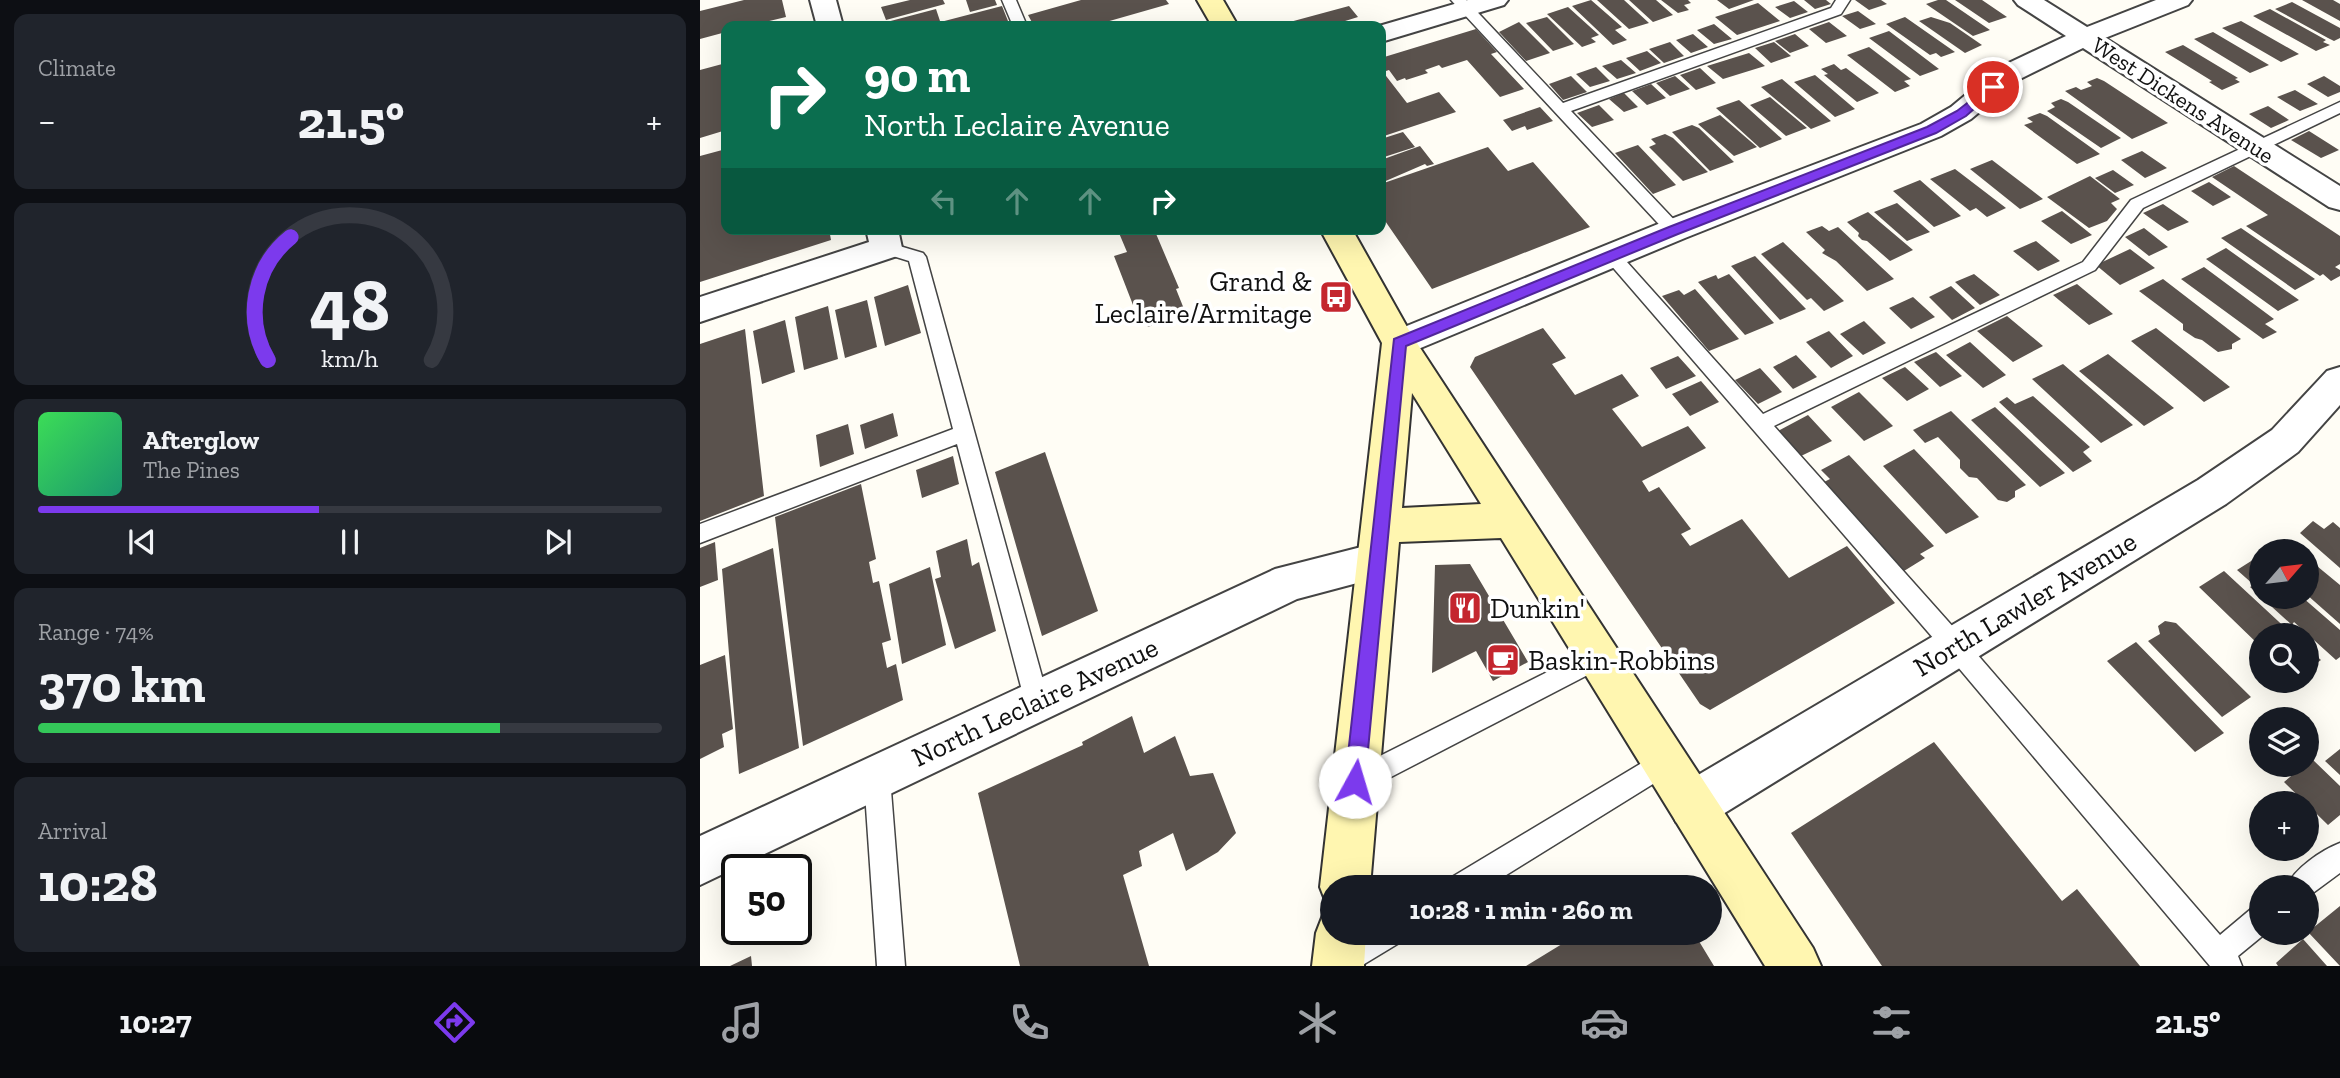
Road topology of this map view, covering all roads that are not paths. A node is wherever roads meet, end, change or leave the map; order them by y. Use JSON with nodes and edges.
{"nodes":[{"id":1,"x":823,"y":0,"type":"edge"},
{"id":2,"x":1009,"y":0,"type":"edge"},
{"id":3,"x":1210,"y":0,"type":"edge"},
{"id":4,"x":1495,"y":0,"type":"edge"},
{"id":5,"x":1843,"y":0,"type":"edge"},
{"id":6,"x":2027,"y":0,"type":"edge"},
{"id":7,"x":2179,"y":0,"type":"edge"},
{"id":8,"x":1462,"y":4,"type":"edge"},
{"id":9,"x":829,"y":21,"type":"edge"},
{"id":10,"x":1018,"y":21,"type":"edge"},
{"id":11,"x":1221,"y":21,"type":"edge"},
{"id":12,"x":1386,"y":32,"type":"edge"},
{"id":13,"x":2085,"y":37,"type":"junction"},
{"id":14,"x":2340,"y":107,"type":"edge"},
{"id":15,"x":1560,"y":109,"type":"junction"},
{"id":16,"x":2256,"y":146,"type":"junction"},
{"id":17,"x":2340,"y":200,"type":"edge"},
{"id":18,"x":1674,"y":230,"type":"junction"},
{"id":19,"x":885,"y":235,"type":"edge"},
{"id":20,"x":1339,"y":235,"type":"edge"},
{"id":21,"x":1612,"y":256,"type":"junction"},
{"id":22,"x":700,"y":310,"type":"edge"},
{"id":23,"x":1399,"y":343,"type":"junction"},
{"id":24,"x":2340,"y":381,"type":"edge"},
{"id":25,"x":1760,"y":425,"type":"junction"},
{"id":26,"x":964,"y":432,"type":"junction"},
{"id":27,"x":1512,"y":520,"type":"junction"},
{"id":28,"x":700,"y":534,"type":"edge"},
{"id":29,"x":1379,"y":543,"type":"junction"},
{"id":30,"x":1955,"y":646,"type":"junction"},
{"id":31,"x":1599,"y":657,"type":"junction"},
{"id":32,"x":1037,"y":702,"type":"junction"},
{"id":33,"x":1665,"y":762,"type":"junction"},
{"id":34,"x":877,"y":778,"type":"junction"},
{"id":35,"x":1355,"y":782,"type":"junction"},
{"id":36,"x":1693,"y":806,"type":"junction"},
{"id":37,"x":2340,"y":856,"type":"edge"},
{"id":38,"x":700,"y":861,"type":"edge"},
{"id":39,"x":1346,"y":875,"type":"edge"},
{"id":40,"x":1481,"y":875,"type":"edge"},
{"id":41,"x":2315,"y":875,"type":"edge"},
{"id":42,"x":2249,"y":932,"type":"edge"},
{"id":43,"x":1360,"y":945,"type":"edge"},
{"id":44,"x":1339,"y":954,"type":"edge"},
{"id":45,"x":2223,"y":960,"type":"edge"},
{"id":46,"x":891,"y":966,"type":"edge"},
{"id":47,"x":1795,"y":966,"type":"edge"}],
"edges":[{"from":1,"to":9,"type":"street"},
{"from":2,"to":10,"type":"lane"},
{"from":3,"to":11,"type":"main road"},
{"from":4,"to":8,"type":"street"},
{"from":5,"to":15,"type":"lane"},
{"from":6,"to":13,"type":"street","name":"West Dickens Avenue"},
{"from":7,"to":13,"type":"street"},
{"from":8,"to":12,"type":"street"},
{"from":8,"to":15,"type":"lane"},
{"from":13,"to":16,"type":"street","name":"West Dickens Avenue"},
{"from":13,"to":18,"type":"street"},
{"from":14,"to":16,"type":"lane"},
{"from":15,"to":18,"type":"lane"},
{"from":16,"to":17,"type":"street","name":"West Dickens Avenue"},
{"from":16,"to":25,"type":"lane"},
{"from":18,"to":21,"type":"street"},
{"from":19,"to":22,"type":"street"},
{"from":19,"to":26,"type":"lane"},
{"from":20,"to":23,"type":"main road"},
{"from":21,"to":23,"type":"street"},
{"from":21,"to":25,"type":"lane"},
{"from":23,"to":27,"type":"main road"},
{"from":23,"to":29,"type":"main road"},
{"from":24,"to":30,"type":"street","name":"North Lawler Avenue"},
{"from":25,"to":30,"type":"lane"},
{"from":26,"to":28,"type":"lane"},
{"from":26,"to":32,"type":"lane"},
{"from":27,"to":29,"type":"main road"},
{"from":27,"to":31,"type":"main road"},
{"from":29,"to":32,"type":"street","name":"North Leclaire Avenue"},
{"from":29,"to":35,"type":"main road"},
{"from":30,"to":36,"type":"street","name":"North Lawler Avenue"},
{"from":30,"to":45,"type":"lane"},
{"from":31,"to":33,"type":"main road"},
{"from":31,"to":35,"type":"lane"},
{"from":32,"to":34,"type":"street","name":"North Leclaire Avenue"},
{"from":33,"to":36,"type":"main road"},
{"from":33,"to":40,"type":"lane"},
{"from":34,"to":38,"type":"street","name":"North Leclaire Avenue"},
{"from":34,"to":46,"type":"lane"},
{"from":35,"to":39,"type":"main road"},
{"from":36,"to":47,"type":"main road"},
{"from":37,"to":41,"type":"lane"},
{"from":42,"to":45,"type":"lane"},
{"from":43,"to":44,"type":"lane"}]}
